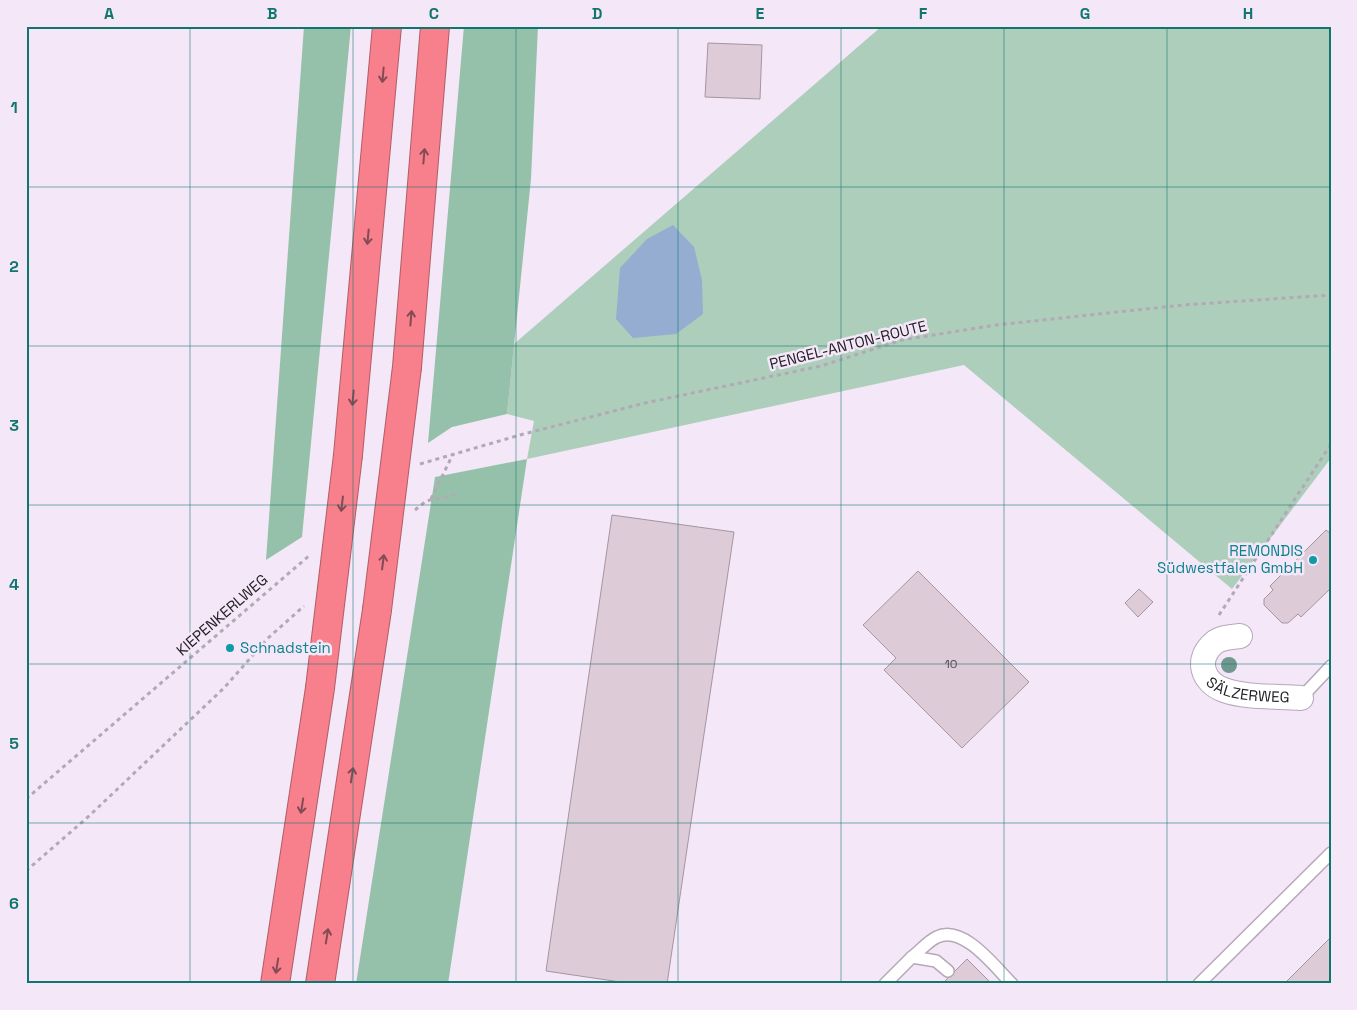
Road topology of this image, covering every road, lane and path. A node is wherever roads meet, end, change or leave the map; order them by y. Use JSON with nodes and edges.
{"nodes":[{"id":1,"x":387,"y":26,"type":"edge"},
{"id":2,"x":435,"y":26,"type":"edge"},
{"id":3,"x":1331,"y":295,"type":"edge"},
{"id":4,"x":1331,"y":444,"type":"edge"},
{"id":5,"x":454,"y":454,"type":"junction"},
{"id":6,"x":411,"y":467,"type":"dead end"},
{"id":7,"x":431,"y":499,"type":"dead end"},
{"id":8,"x":313,"y":552,"type":"dead end"},
{"id":9,"x":1218,"y":615,"type":"dead end"},
{"id":10,"x":1240,"y":636,"type":"dead end"},
{"id":11,"x":267,"y":638,"type":"dead end"},
{"id":12,"x":1331,"y":666,"type":"edge"},
{"id":13,"x":1301,"y":698,"type":"joint"},
{"id":14,"x":26,"y":799,"type":"edge"},
{"id":15,"x":1331,"y":853,"type":"edge"},
{"id":16,"x":26,"y":871,"type":"edge"},
{"id":17,"x":912,"y":957,"type":"junction"},
{"id":18,"x":948,"y":971,"type":"dead end"},
{"id":19,"x":274,"y":984,"type":"edge"},
{"id":20,"x":320,"y":984,"type":"edge"},
{"id":21,"x":885,"y":984,"type":"edge"},
{"id":22,"x":1012,"y":984,"type":"edge"},
{"id":23,"x":1199,"y":984,"type":"edge"}],
"edges":[{"from":1,"to":19,"type":"highway","one_way":true,"bridge":true},
{"from":20,"to":2,"type":"highway","one_way":true,"bridge":true},
{"from":3,"to":5,"type":"path","name":"PENGEL-ANTON-ROUTE"},
{"from":4,"to":9,"type":"path"},
{"from":5,"to":6,"type":"path","name":"PENGEL-ANTON-ROUTE"},
{"from":5,"to":7,"type":"path"},
{"from":8,"to":14,"type":"path","name":"KIEPENKERLWEG"},
{"from":10,"to":13,"type":"street","name":"SÄLZERWEG"},
{"from":11,"to":16,"type":"path"},
{"from":12,"to":13,"type":"lane"},
{"from":15,"to":23,"type":"lane"},
{"from":17,"to":18,"type":"lane"},
{"from":17,"to":21,"type":"lane"},
{"from":17,"to":22,"type":"lane"}]}
